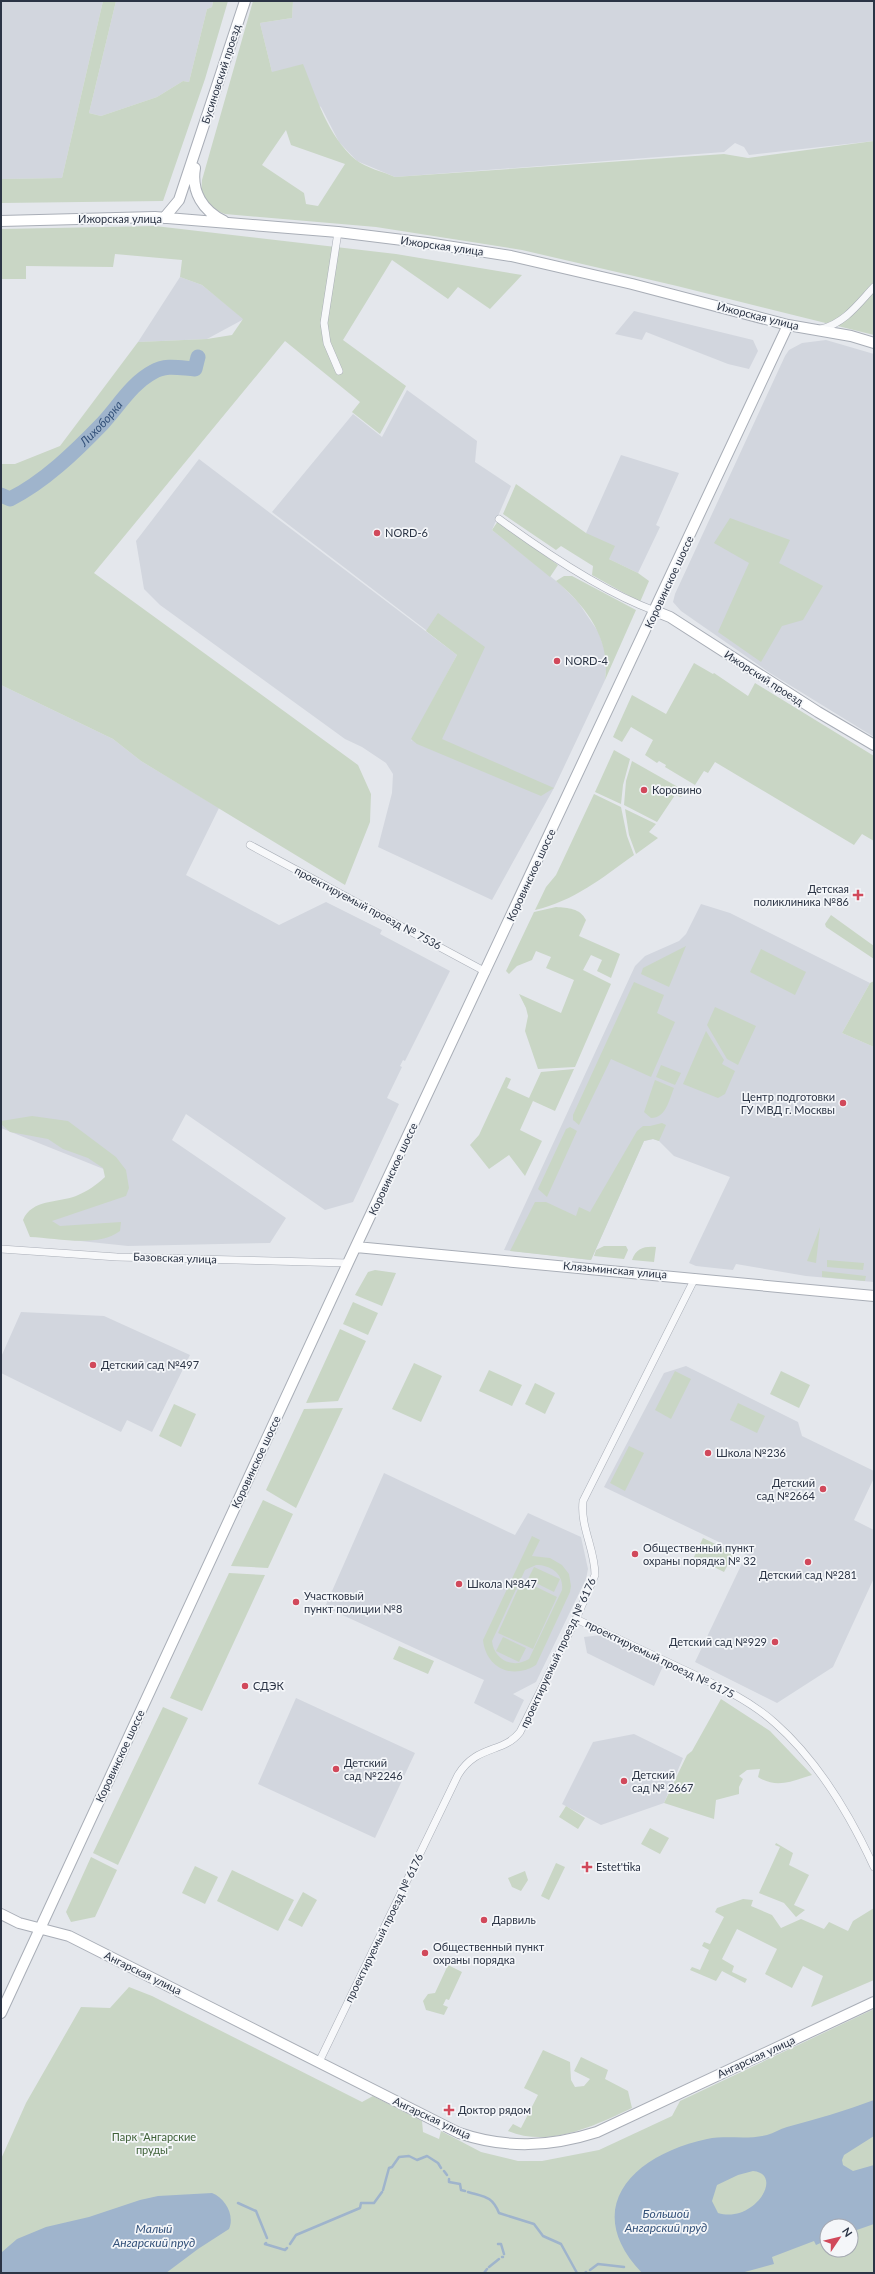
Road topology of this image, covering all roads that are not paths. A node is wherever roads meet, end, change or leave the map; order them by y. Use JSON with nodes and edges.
{"nodes":[{"id":1,"x":245,"y":1,"type":"edge"},
{"id":2,"x":198,"y":147,"type":"junction"},
{"id":3,"x":164,"y":218,"type":"junction"},
{"id":4,"x":1,"y":221,"type":"edge"},
{"id":5,"x":229,"y":223,"type":"junction"},
{"id":6,"x":338,"y":232,"type":"junction"},
{"id":7,"x":874,"y":287,"type":"edge"},
{"id":8,"x":788,"y":325,"type":"junction"},
{"id":9,"x":819,"y":330,"type":"junction"},
{"id":10,"x":874,"y":343,"type":"edge"},
{"id":11,"x":339,"y":371,"type":"dead end"},
{"id":12,"x":499,"y":519,"type":"dead end"},
{"id":13,"x":655,"y":611,"type":"junction"},
{"id":14,"x":874,"y":745,"type":"edge"},
{"id":15,"x":250,"y":845,"type":"dead end"},
{"id":16,"x":486,"y":972,"type":"junction"},
{"id":17,"x":356,"y":1247,"type":"junction"},
{"id":18,"x":1,"y":1249,"type":"edge"},
{"id":19,"x":348,"y":1263,"type":"junction"},
{"id":20,"x":694,"y":1278,"type":"junction"},
{"id":21,"x":874,"y":1296,"type":"edge"},
{"id":22,"x":576,"y":1619,"type":"junction"},
{"id":23,"x":874,"y":1868,"type":"edge"},
{"id":24,"x":1,"y":1914,"type":"edge"},
{"id":25,"x":40,"y":1929,"type":"junction"},
{"id":26,"x":874,"y":2002,"type":"edge"},
{"id":27,"x":1,"y":2013,"type":"edge"},
{"id":28,"x":319,"y":2062,"type":"junction"}],
"edges":[{"from":1,"to":2,"type":"main road","name":"Бусиновский проезд"},
{"from":2,"to":3,"type":"main road"},
{"from":2,"to":5,"type":"main road"},
{"from":3,"to":4,"type":"main road","name":"Ижорская улица"},
{"from":3,"to":5,"type":"main road","name":"Ижорская улица"},
{"from":5,"to":6,"type":"main road","name":"Ижорская улица"},
{"from":6,"to":8,"type":"main road","name":"Ижорская улица"},
{"from":6,"to":11,"type":"street"},
{"from":7,"to":9,"type":"street"},
{"from":8,"to":9,"type":"main road","name":"Ижорская улица"},
{"from":8,"to":13,"type":"main road","name":"Коровинское шоссе"},
{"from":9,"to":10,"type":"main road","name":"Ижорская улица"},
{"from":12,"to":13,"type":"street"},
{"from":13,"to":14,"type":"main road","name":"Ижорский проезд"},
{"from":13,"to":16,"type":"main road","name":"Коровинское шоссе"},
{"from":15,"to":16,"type":"street","name":"проектируемый проезд № 7536"},
{"from":16,"to":17,"type":"main road","name":"Коровинское шоссе"},
{"from":17,"to":19,"type":"main road","name":"Коровинское шоссе"},
{"from":17,"to":20,"type":"main road","name":"Клязьминская улица"},
{"from":18,"to":19,"type":"street","name":"Базовская улица"},
{"from":19,"to":25,"type":"main road","name":"Коровинское шоссе"},
{"from":20,"to":21,"type":"main road","name":"Клязьминская улица"},
{"from":20,"to":22,"type":"street","name":"проектируемый проезд № 6176"},
{"from":22,"to":23,"type":"street","name":"проектируемый проезд № 6175"},
{"from":22,"to":28,"type":"street","name":"проектируемый проезд № 6176"},
{"from":24,"to":25,"type":"main road","name":"Ангарская улица"},
{"from":25,"to":27,"type":"main road","name":"Коровинское шоссе"},
{"from":25,"to":28,"type":"main road","name":"Ангарская улица"},
{"from":26,"to":28,"type":"main road","name":"Ангарская улица"}]}
